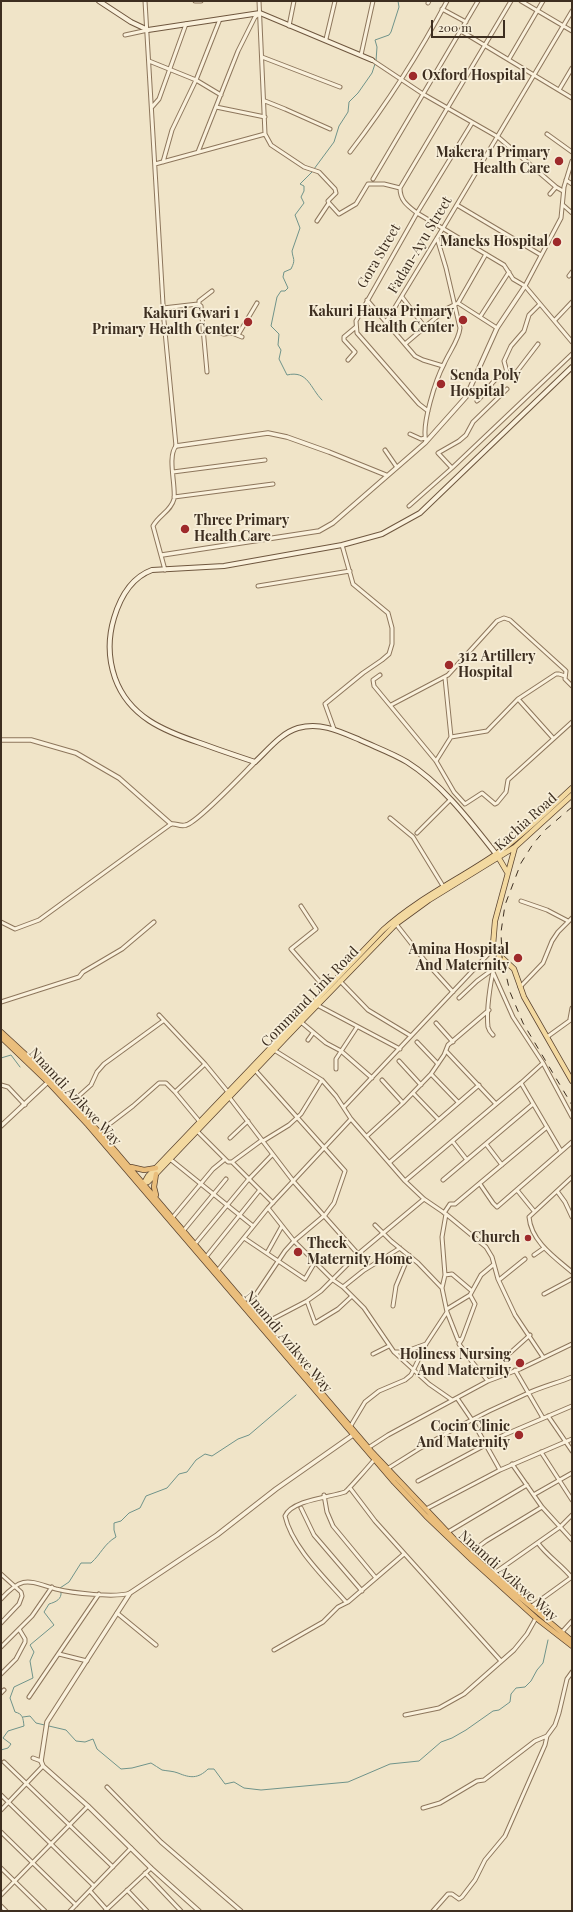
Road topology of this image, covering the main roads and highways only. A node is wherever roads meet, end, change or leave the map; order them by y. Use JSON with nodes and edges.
{"nodes":[{"id":1,"x":99,"y":1,"type":"edge"},
{"id":2,"x":372,"y":60,"type":"road end"},
{"id":3,"x":572,"y":367,"type":"edge"},
{"id":4,"x":572,"y":788,"type":"edge"},
{"id":5,"x":572,"y":795,"type":"edge"},
{"id":6,"x":515,"y":847,"type":"junction"},
{"id":7,"x":497,"y":856,"type":"junction"},
{"id":8,"x":507,"y":872,"type":"junction"},
{"id":9,"x":1,"y":1032,"type":"edge"},
{"id":10,"x":1,"y":1037,"type":"edge"},
{"id":11,"x":243,"y":1080,"type":"junction"},
{"id":12,"x":572,"y":1081,"type":"edge"},
{"id":13,"x":229,"y":1095,"type":"junction"},
{"id":14,"x":126,"y":1163,"type":"junction"},
{"id":15,"x":156,"y":1168,"type":"junction"},
{"id":16,"x":156,"y":1174,"type":"junction"},
{"id":17,"x":136,"y":1180,"type":"junction"},
{"id":18,"x":144,"y":1183,"type":"junction"},
{"id":19,"x":149,"y":1195,"type":"junction"},
{"id":20,"x":159,"y":1202,"type":"junction"},
{"id":21,"x":572,"y":1640,"type":"edge"},
{"id":22,"x":572,"y":1646,"type":"edge"}],
"edges":[{"from":1,"to":2,"type":"main road"},
{"from":3,"to":7,"type":"main road"},
{"from":4,"to":7,"type":"main road","name":"Kachia Road"},
{"from":5,"to":6,"type":"main road","name":"Kachia Road"},
{"from":6,"to":7,"type":"main road","name":"Kachia Road"},
{"from":6,"to":8,"type":"main road"},
{"from":7,"to":8,"type":"main road","name":"Kachia Road"},
{"from":7,"to":11,"type":"main road","name":"Command Link Road"},
{"from":7,"to":11,"type":"main road","name":"Command Link Road"},
{"from":8,"to":12,"type":"main road","name":"Kachia Road"},
{"from":9,"to":14,"type":"highway","name":"Nnamdi Azikwe Way"},
{"from":10,"to":17,"type":"highway","name":"Nnamdi Azikwe Way"},
{"from":11,"to":13,"type":"main road","name":"Command Link Road"},
{"from":13,"to":15,"type":"main road","name":"Command Link Road"},
{"from":13,"to":16,"type":"main road","name":"Command Link Road"},
{"from":14,"to":15,"type":"highway"},
{"from":14,"to":18,"type":"highway","name":"Nnamdi Azikwe Way"},
{"from":15,"to":18,"type":"main road","name":"Command Link Road"},
{"from":16,"to":18,"type":"main road","name":"Command Link Road"},
{"from":16,"to":20,"type":"highway"},
{"from":17,"to":18,"type":"main road"},
{"from":17,"to":19,"type":"highway","name":"Nnamdi Azikwe Way"},
{"from":18,"to":19,"type":"main road"},
{"from":18,"to":20,"type":"highway","name":"Nnamdi Azikwe Way"},
{"from":19,"to":22,"type":"highway","name":"Nnamdi Azikwe Way"},
{"from":20,"to":21,"type":"highway","name":"Nnamdi Azikwe Way"}]}
